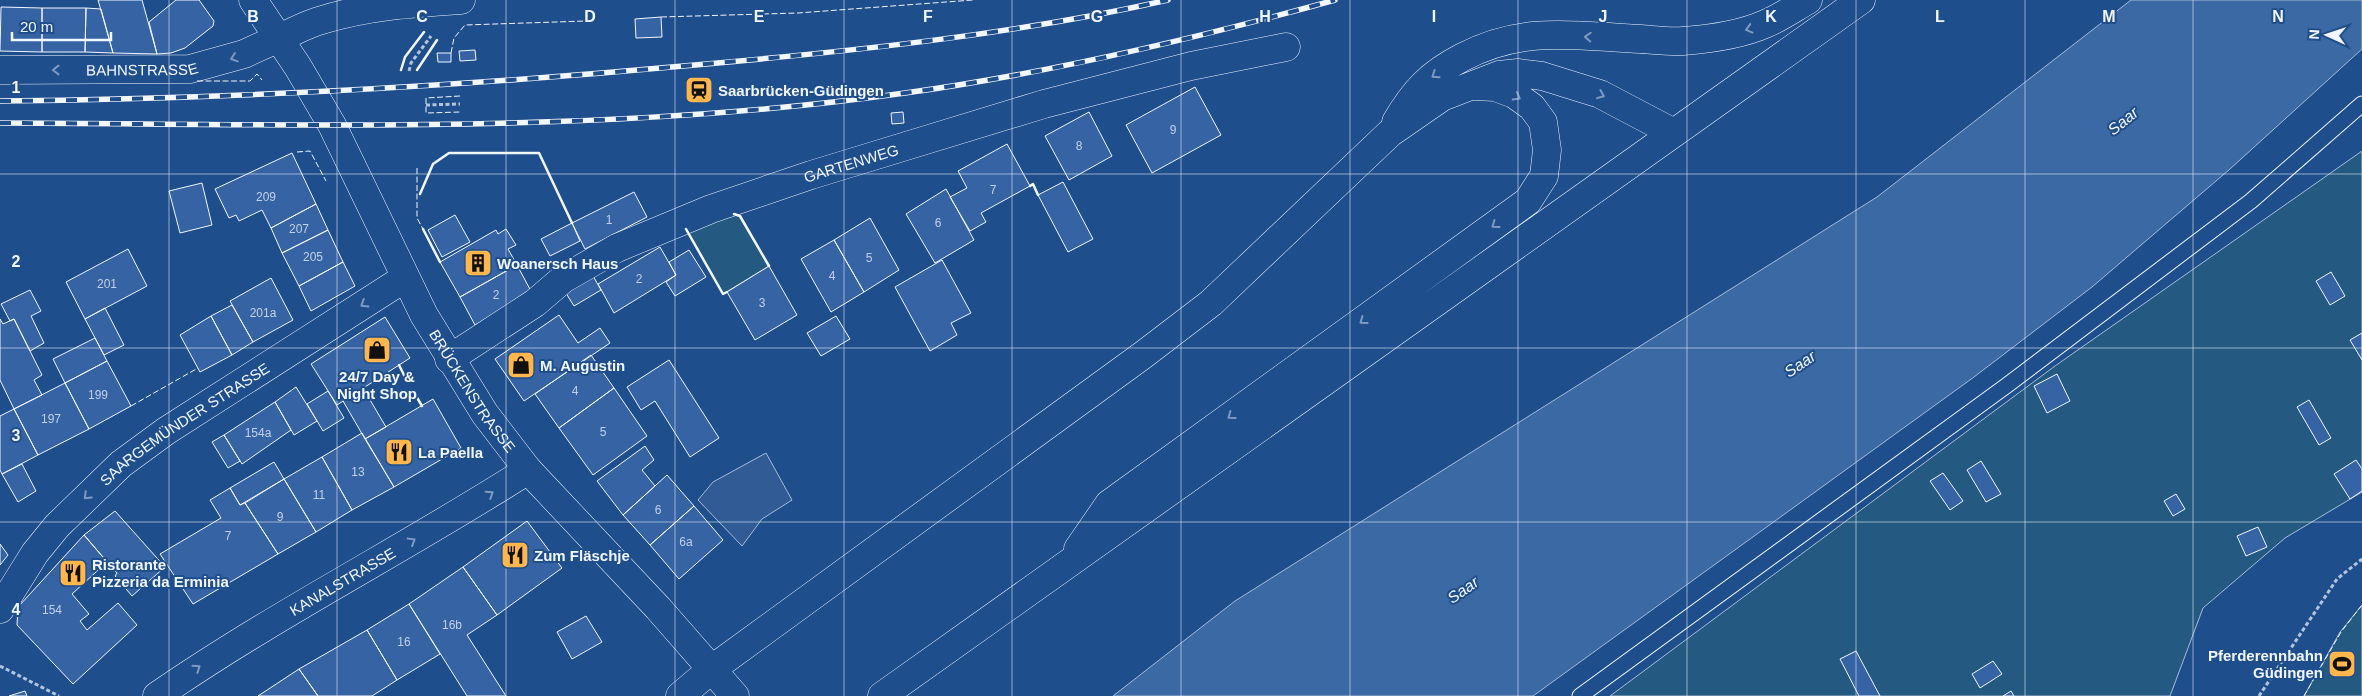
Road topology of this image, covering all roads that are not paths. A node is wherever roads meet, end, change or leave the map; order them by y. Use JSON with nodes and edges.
{"nodes":[{"id":1,"x":253,"y":0,"type":"edge"},
{"id":2,"x":461,"y":0,"type":"edge"},
{"id":3,"x":1808,"y":0,"type":"edge"},
{"id":4,"x":1861,"y":0,"type":"edge"},
{"id":5,"x":279,"y":38,"type":"junction"},
{"id":6,"x":1286,"y":46,"type":"dead end"},
{"id":7,"x":0,"y":70,"type":"edge"},
{"id":8,"x":1470,"y":85,"type":"junction"},
{"id":9,"x":2362,"y":104,"type":"edge"},
{"id":10,"x":1390,"y":133,"type":"junction"},
{"id":11,"x":1674,"y":133,"type":"junction"},
{"id":12,"x":405,"y":278,"type":"junction"},
{"id":13,"x":449,"y":359,"type":"junction"},
{"id":14,"x":528,"y":470,"type":"junction"},
{"id":15,"x":1067,"y":565,"type":"junction"},
{"id":16,"x":0,"y":609,"type":"edge"},
{"id":17,"x":712,"y":670,"type":"junction"},
{"id":18,"x":157,"y":696,"type":"edge"},
{"id":19,"x":680,"y":696,"type":"edge"},
{"id":20,"x":735,"y":696,"type":"edge"},
{"id":21,"x":882,"y":696,"type":"edge"},
{"id":22,"x":1580,"y":696,"type":"edge"}],
"edges":[{"from":1,"to":5,"type":"main road","name":"BRÜCKENSTRASSE"},
{"from":2,"to":5,"type":"main road","name":"BAHNSTRASSE"},
{"from":3,"to":10,"type":"main road","one_way":true},
{"from":4,"to":11,"type":"main road"},
{"from":5,"to":7,"type":"main road","name":"BAHNSTRASSE","one_way":true},
{"from":5,"to":12,"type":"main road","name":"BRÜCKENSTRASSE"},
{"from":6,"to":13,"type":"main road","name":"GARTENWEG"},
{"from":8,"to":10,"type":"main road"},
{"from":8,"to":11,"type":"main road","one_way":true},
{"from":8,"to":15,"type":"main road","one_way":true},
{"from":9,"to":22,"type":"lane"},
{"from":10,"to":17,"type":"main road"},
{"from":11,"to":15,"type":"main road"},
{"from":12,"to":13,"type":"main road","name":"BRÜCKENSTRASSE"},
{"from":12,"to":16,"type":"main road","name":"SAARGEMÜNDER STRASSE","one_way":true},
{"from":13,"to":14,"type":"main road","name":"BRÜCKENSTRASSE"},
{"from":14,"to":17,"type":"main road","name":"BRÜCKENSTRASSE"},
{"from":18,"to":14,"type":"main road","name":"KANALSTRASSE","one_way":true},
{"from":15,"to":21,"type":"main road"},
{"from":17,"to":19,"type":"main road"},
{"from":17,"to":20,"type":"main road","name":"BRÜCKENSTRASSE"}]}
